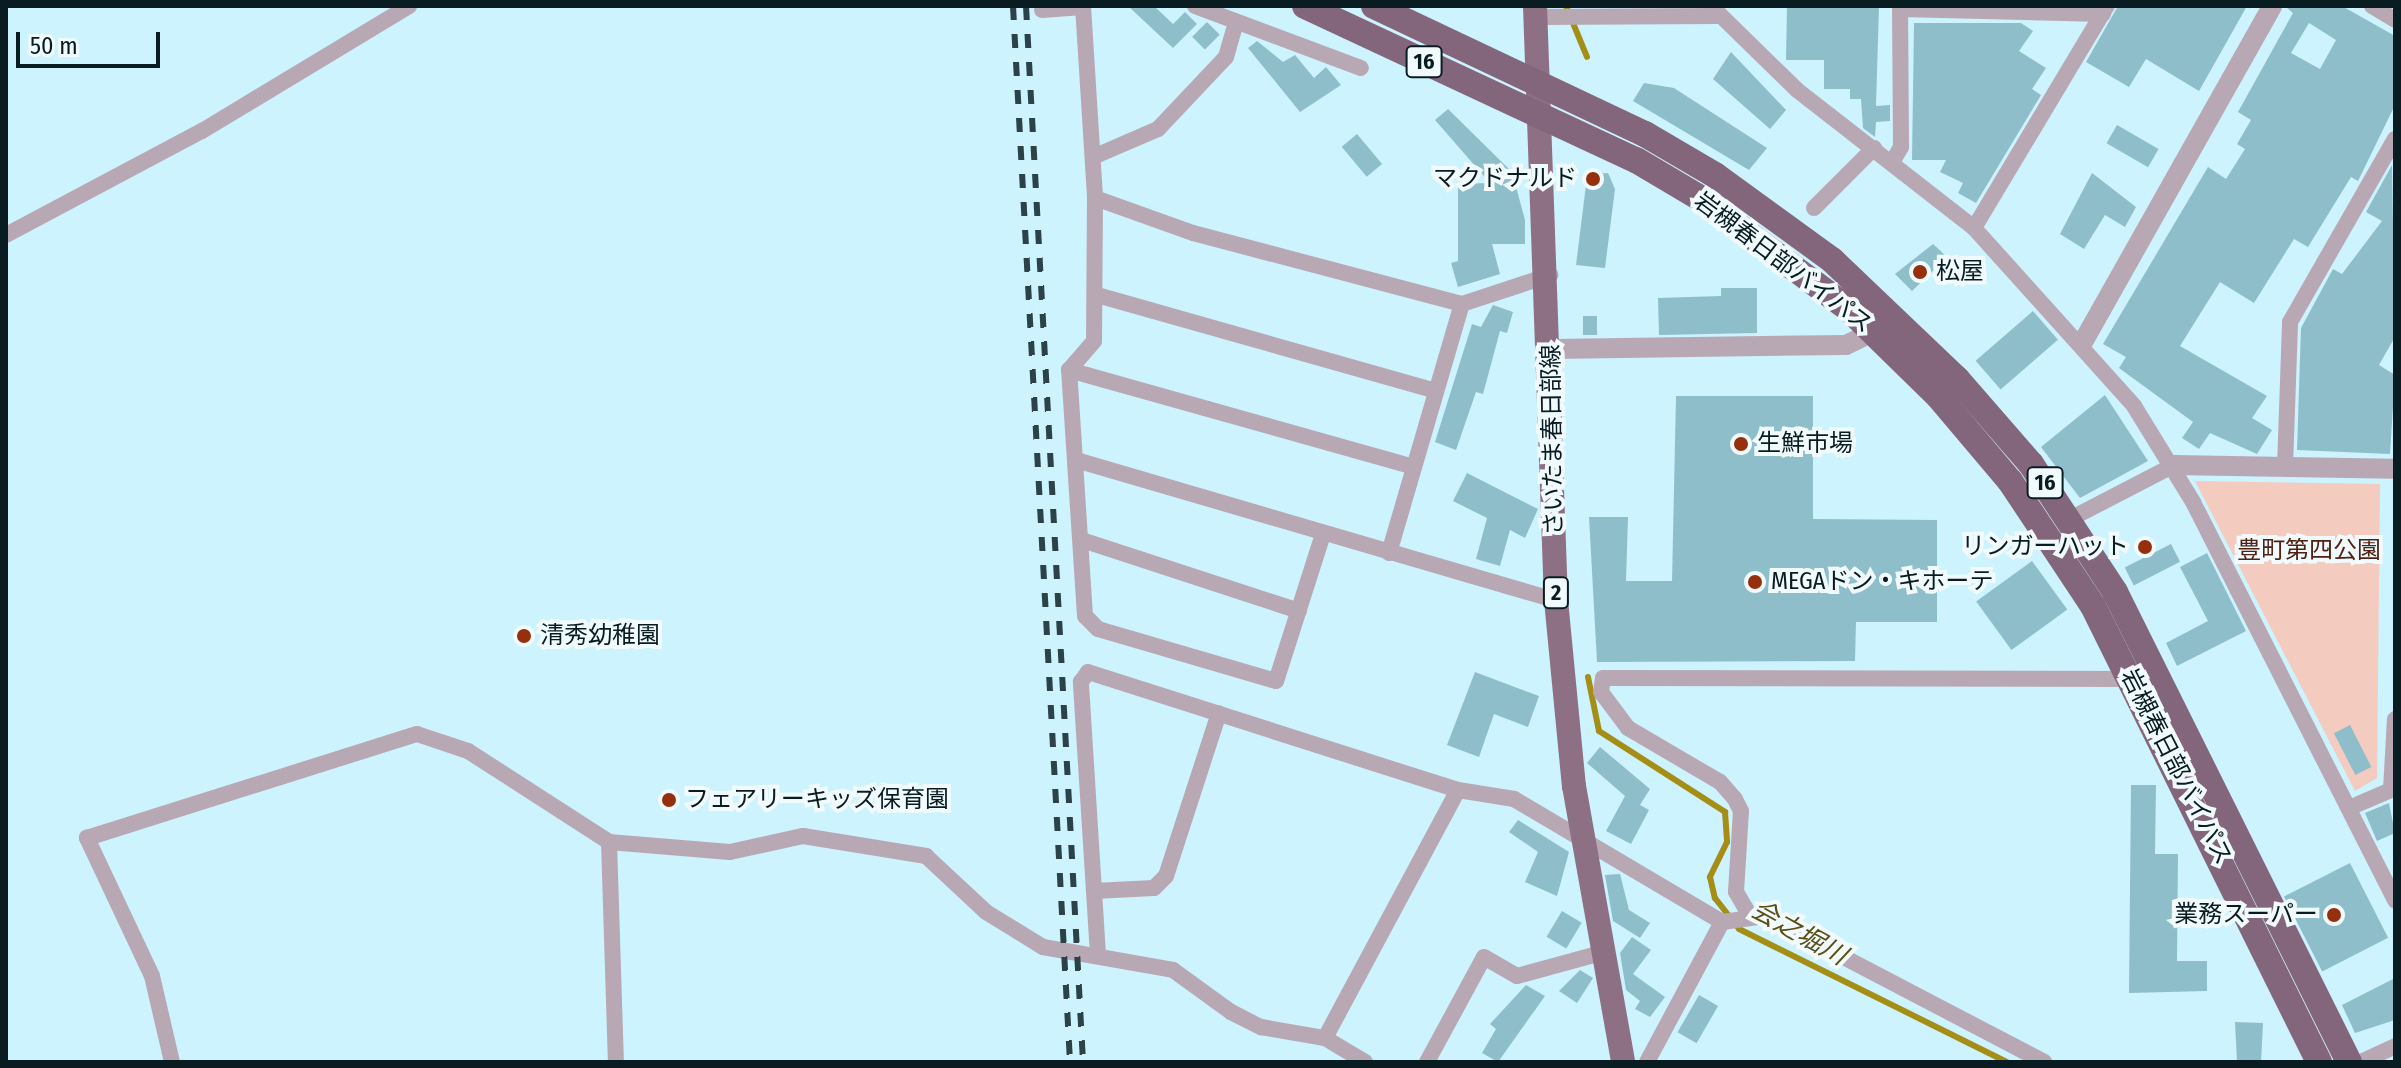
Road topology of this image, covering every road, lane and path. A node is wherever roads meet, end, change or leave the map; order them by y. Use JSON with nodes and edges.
{"nodes":[{"id":1,"x":409,"y":6,"type":"edge"},
{"id":2,"x":1195,"y":6,"type":"edge"},
{"id":3,"x":1305,"y":6,"type":"edge"},
{"id":4,"x":1374,"y":6,"type":"edge"},
{"id":5,"x":2272,"y":6,"type":"edge"},
{"id":6,"x":2372,"y":6,"type":"edge"},
{"id":7,"x":1083,"y":7,"type":"edge"},
{"id":8,"x":1900,"y":7,"type":"edge"},
{"id":9,"x":1042,"y":10,"type":"dead end"},
{"id":10,"x":2105,"y":10,"type":"edge"},
{"id":11,"x":1714,"y":11,"type":"edge"},
{"id":12,"x":1542,"y":13,"type":"edge"},
{"id":13,"x":2395,"y":20,"type":"edge"},
{"id":14,"x":1236,"y":22,"type":"junction"},
{"id":15,"x":1361,"y":68,"type":"dead end"},
{"id":16,"x":1537,"y":82,"type":"junction"},
{"id":17,"x":1543,"y":118,"type":"junction"},
{"id":18,"x":2395,"y":139,"type":"edge"},
{"id":19,"x":1874,"y":148,"type":"junction"},
{"id":20,"x":1093,"y":157,"type":"junction"},
{"id":21,"x":1894,"y":159,"type":"junction"},
{"id":22,"x":1095,"y":198,"type":"junction"},
{"id":23,"x":1814,"y":208,"type":"dead end"},
{"id":24,"x":1974,"y":228,"type":"junction"},
{"id":25,"x":6,"y":235,"type":"edge"},
{"id":26,"x":1550,"y":275,"type":"junction"},
{"id":27,"x":1097,"y":295,"type":"junction"},
{"id":28,"x":1462,"y":304,"type":"junction"},
{"id":29,"x":1875,"y":331,"type":"junction"},
{"id":30,"x":2083,"y":342,"type":"junction"},
{"id":31,"x":1552,"y":349,"type":"junction"},
{"id":32,"x":1069,"y":370,"type":"junction"},
{"id":33,"x":1436,"y":391,"type":"junction"},
{"id":34,"x":1076,"y":460,"type":"junction"},
{"id":35,"x":2174,"y":465,"type":"junction"},
{"id":36,"x":1414,"y":467,"type":"junction"},
{"id":37,"x":2285,"y":467,"type":"junction"},
{"id":38,"x":2395,"y":469,"type":"edge"},
{"id":39,"x":2070,"y":519,"type":"junction"},
{"id":40,"x":1323,"y":534,"type":"junction"},
{"id":41,"x":1085,"y":541,"type":"junction"},
{"id":42,"x":1389,"y":553,"type":"junction"},
{"id":43,"x":1556,"y":600,"type":"junction"},
{"id":44,"x":1299,"y":611,"type":"junction"},
{"id":45,"x":2132,"y":679,"type":"junction"},
{"id":46,"x":1219,"y":713,"type":"junction"},
{"id":47,"x":2395,"y":719,"type":"edge"},
{"id":48,"x":1458,"y":790,"type":"junction"},
{"id":49,"x":2349,"y":808,"type":"junction"},
{"id":50,"x":609,"y":842,"type":"junction"},
{"id":51,"x":1586,"y":842,"type":"junction"},
{"id":52,"x":1094,"y":891,"type":"junction"},
{"id":53,"x":2395,"y":901,"type":"edge"},
{"id":54,"x":1734,"y":919,"type":"junction"},
{"id":55,"x":1605,"y":952,"type":"junction"},
{"id":56,"x":1098,"y":955,"type":"junction"},
{"id":57,"x":1325,"y":1038,"type":"junction"},
{"id":58,"x":2395,"y":1046,"type":"edge"},
{"id":59,"x":172,"y":1062,"type":"edge"},
{"id":60,"x":616,"y":1062,"type":"edge"},
{"id":61,"x":1365,"y":1062,"type":"edge"},
{"id":62,"x":1427,"y":1062,"type":"edge"},
{"id":63,"x":1623,"y":1062,"type":"edge"},
{"id":64,"x":1647,"y":1062,"type":"edge"},
{"id":65,"x":2044,"y":1062,"type":"edge"},
{"id":66,"x":2319,"y":1062,"type":"edge"},
{"id":67,"x":2349,"y":1062,"type":"edge"},
{"id":68,"x":2361,"y":1062,"type":"edge"}],
"edges":[{"from":1,"to":25,"type":"street"},
{"from":2,"to":14,"type":"street"},
{"from":3,"to":17,"type":"highway","name":"岩槻春日部バイパス","number":"16"},
{"from":4,"to":16,"type":"highway","name":"岩槻春日部バイパス","number":"16"},
{"from":5,"to":30,"type":"street"},
{"from":6,"to":13,"type":"street"},
{"from":7,"to":9,"type":"street"},
{"from":7,"to":20,"type":"street"},
{"from":8,"to":10,"type":"street"},
{"from":8,"to":21,"type":"street"},
{"from":10,"to":24,"type":"street"},
{"from":11,"to":12,"type":"street"},
{"from":11,"to":19,"type":"street"},
{"from":12,"to":16,"type":"main road","name":"さいたま春日部線","number":"2"},
{"from":14,"to":15,"type":"street"},
{"from":14,"to":20,"type":"street"},
{"from":16,"to":17,"type":"main road","name":"さいたま春日部線","number":"2"},
{"from":16,"to":39,"type":"highway","name":"岩槻春日部バイパス","number":"16"},
{"from":17,"to":26,"type":"main road","name":"さいたま春日部線","number":"2"},
{"from":17,"to":29,"type":"highway","name":"岩槻春日部バイパス","number":"16"},
{"from":18,"to":37,"type":"street"},
{"from":19,"to":21,"type":"street"},
{"from":19,"to":23,"type":"street"},
{"from":20,"to":22,"type":"street"},
{"from":21,"to":24,"type":"street"},
{"from":22,"to":27,"type":"street"},
{"from":22,"to":28,"type":"street"},
{"from":24,"to":30,"type":"street"},
{"from":26,"to":28,"type":"street"},
{"from":26,"to":31,"type":"main road","name":"さいたま春日部線","number":"2"},
{"from":27,"to":32,"type":"street"},
{"from":27,"to":33,"type":"street"},
{"from":28,"to":33,"type":"street"},
{"from":29,"to":31,"type":"street"},
{"from":29,"to":45,"type":"highway","name":"岩槻春日部バイパス","number":"16"},
{"from":30,"to":35,"type":"street"},
{"from":31,"to":43,"type":"main road","name":"さいたま春日部線","number":"2"},
{"from":32,"to":34,"type":"street"},
{"from":32,"to":36,"type":"street"},
{"from":33,"to":36,"type":"street"},
{"from":34,"to":40,"type":"street"},
{"from":34,"to":41,"type":"street"},
{"from":35,"to":37,"type":"street"},
{"from":35,"to":39,"type":"street"},
{"from":35,"to":49,"type":"street"},
{"from":36,"to":42,"type":"street"},
{"from":37,"to":38,"type":"street"},
{"from":39,"to":67,"type":"highway","name":"岩槻春日部バイパス","number":"16"},
{"from":40,"to":42,"type":"street"},
{"from":40,"to":44,"type":"street"},
{"from":41,"to":44,"type":"street"},
{"from":41,"to":44,"type":"street"},
{"from":42,"to":43,"type":"street"},
{"from":43,"to":51,"type":"main road","name":"さいたま春日部線","number":"2"},
{"from":45,"to":54,"type":"street"},
{"from":45,"to":66,"type":"highway","name":"岩槻春日部バイパス","number":"16"},
{"from":46,"to":48,"type":"street"},
{"from":46,"to":52,"type":"street"},
{"from":46,"to":52,"type":"street"},
{"from":47,"to":49,"type":"street"},
{"from":48,"to":51,"type":"street"},
{"from":48,"to":57,"type":"street"},
{"from":49,"to":53,"type":"street"},
{"from":50,"to":56,"type":"street"},
{"from":50,"to":59,"type":"street"},
{"from":50,"to":60,"type":"street"},
{"from":51,"to":54,"type":"street"},
{"from":51,"to":55,"type":"main road","name":"さいたま春日部線","number":"2"},
{"from":52,"to":56,"type":"street"},
{"from":54,"to":64,"type":"street"},
{"from":54,"to":65,"type":"street"},
{"from":55,"to":62,"type":"street"},
{"from":55,"to":63,"type":"main road","name":"さいたま春日部線","number":"2"},
{"from":56,"to":57,"type":"street"},
{"from":57,"to":61,"type":"street"},
{"from":58,"to":68,"type":"street"}]}
